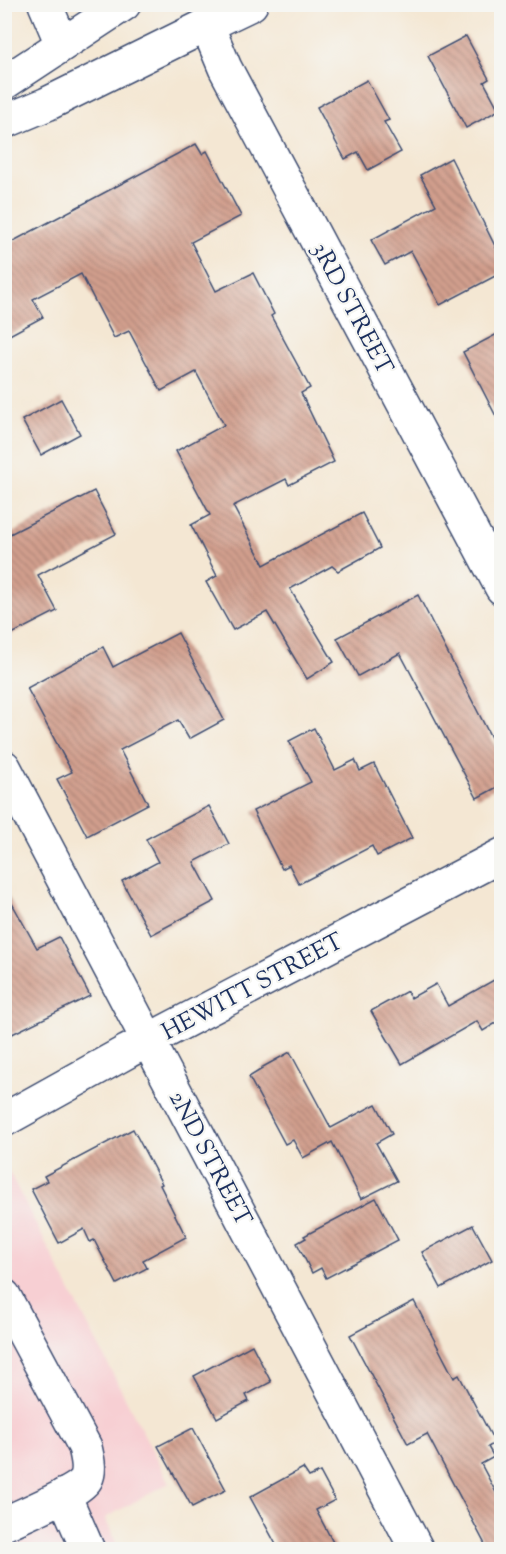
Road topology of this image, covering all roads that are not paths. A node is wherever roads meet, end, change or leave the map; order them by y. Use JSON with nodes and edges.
{"nodes":[{"id":1,"x":45,"y":4,"type":"edge"},
{"id":2,"x":124,"y":4,"type":"edge"},
{"id":3,"x":251,"y":4,"type":"edge"},
{"id":4,"x":211,"y":15,"type":"edge"},
{"id":5,"x":62,"y":44,"type":"junction"},
{"id":6,"x":4,"y":83,"type":"edge"},
{"id":7,"x":4,"y":122,"type":"edge"},
{"id":8,"x":501,"y":588,"type":"edge"},
{"id":9,"x":4,"y":767,"type":"edge"},
{"id":10,"x":501,"y":855,"type":"edge"},
{"id":11,"x":148,"y":1040,"type":"junction"},
{"id":12,"x":4,"y":1120,"type":"edge"},
{"id":13,"x":4,"y":1296,"type":"edge"},
{"id":14,"x":70,"y":1492,"type":"junction"},
{"id":15,"x":4,"y":1524,"type":"edge"},
{"id":16,"x":88,"y":1550,"type":"edge"},
{"id":17,"x":417,"y":1550,"type":"edge"}],
"edges":[{"from":1,"to":5,"type":"street"},
{"from":2,"to":5,"type":"street"},
{"from":3,"to":4,"type":"street"},
{"from":4,"to":7,"type":"street"},
{"from":4,"to":8,"type":"street","name":"3RD STREET"},
{"from":5,"to":6,"type":"street"},
{"from":9,"to":11,"type":"street","name":"2ND STREET"},
{"from":10,"to":11,"type":"street","name":"HEWITT STREET"},
{"from":11,"to":12,"type":"street","name":"HEWITT STREET"},
{"from":11,"to":17,"type":"street","name":"2ND STREET"},
{"from":13,"to":14,"type":"street"},
{"from":14,"to":15,"type":"street"},
{"from":14,"to":16,"type":"street"}]}
